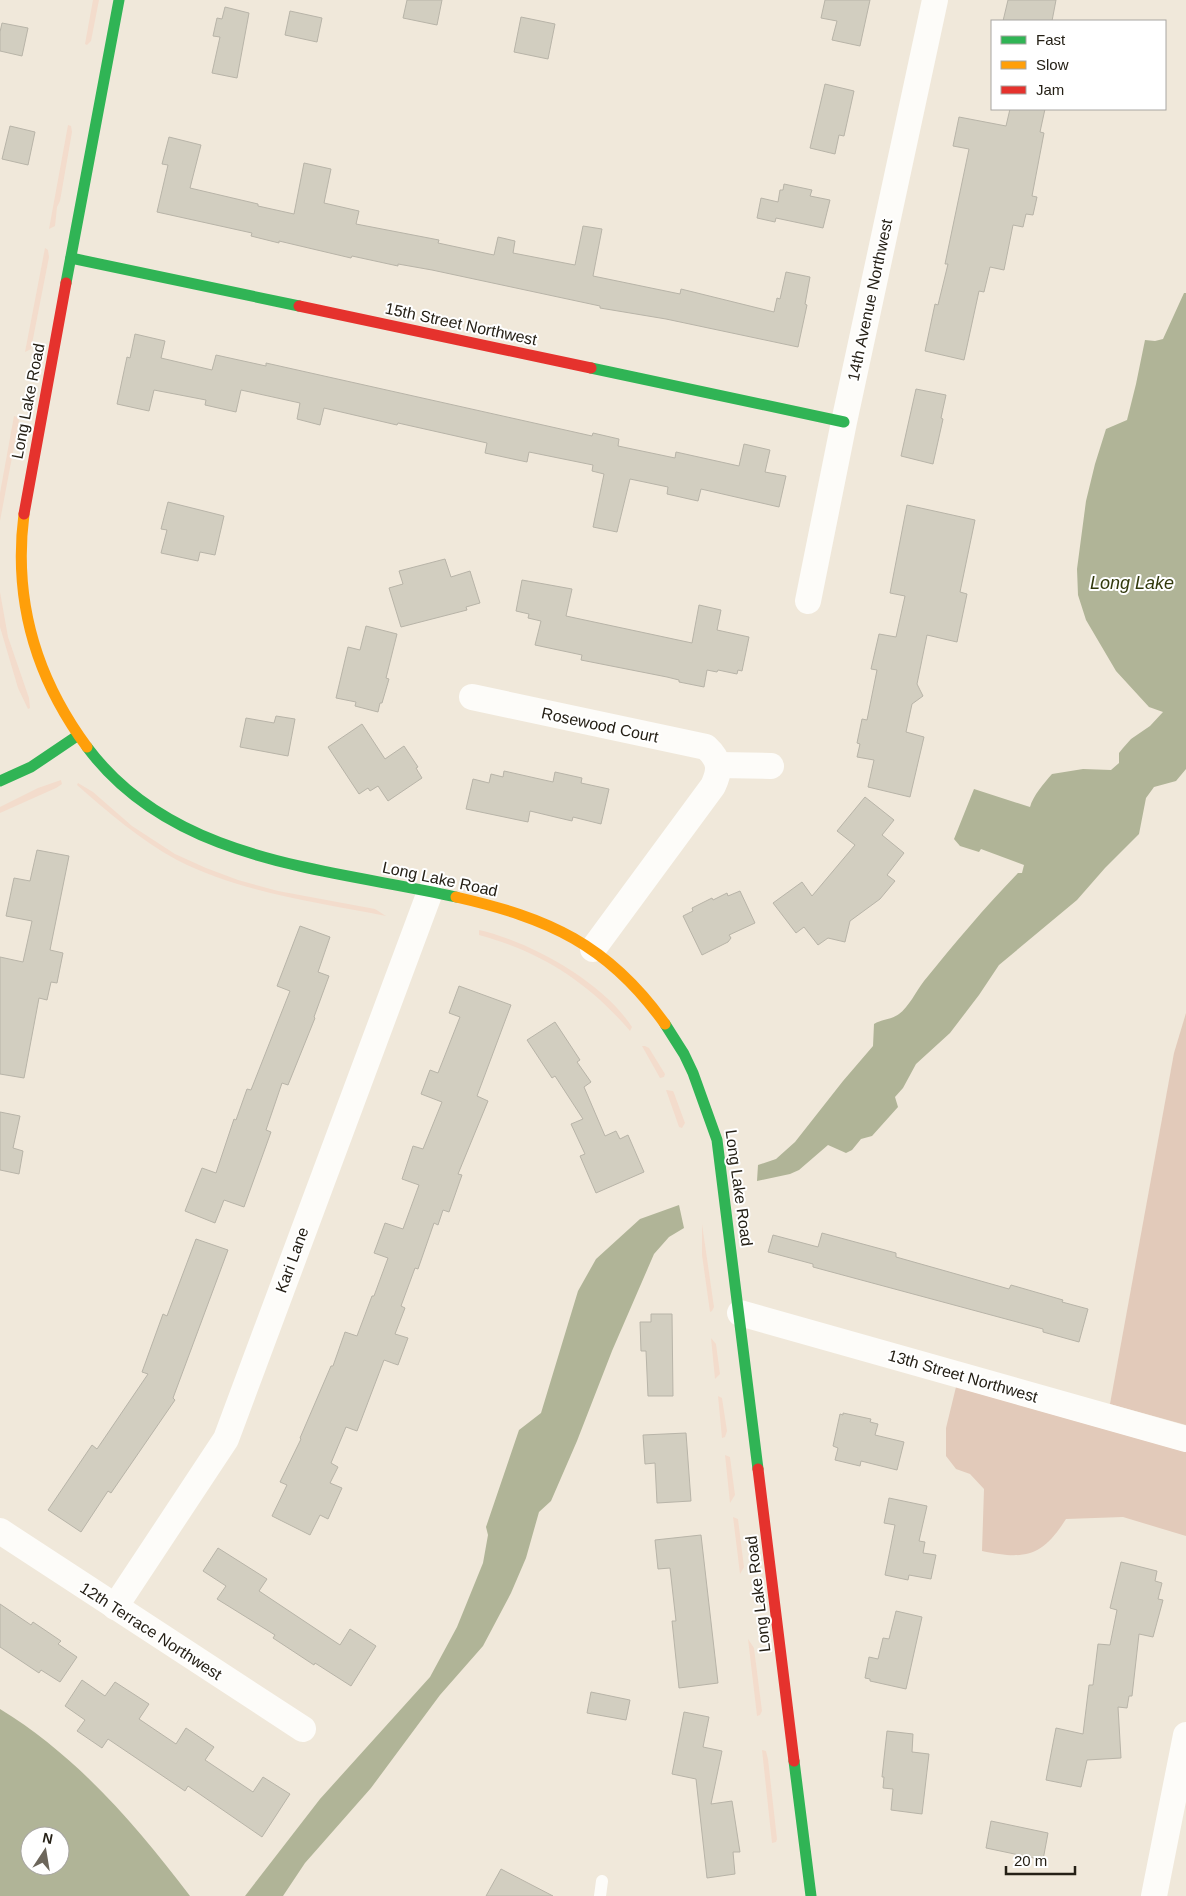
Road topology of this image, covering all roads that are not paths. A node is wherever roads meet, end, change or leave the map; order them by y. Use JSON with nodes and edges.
{"nodes":[{"id":1,"x":119,"y":0,"type":"edge"},
{"id":2,"x":935,"y":0,"type":"edge"},
{"id":3,"x":71,"y":258,"type":"junction"},
{"id":4,"x":844,"y":422,"type":"junction"},
{"id":5,"x":808,"y":601,"type":"dead end"},
{"id":6,"x":472,"y":697,"type":"dead end"},
{"id":7,"x":77,"y":736,"type":"junction"},
{"id":8,"x":718,"y":764,"type":"junction"},
{"id":9,"x":771,"y":766,"type":"dead end"},
{"id":10,"x":0,"y":781,"type":"edge"},
{"id":11,"x":430,"y":892,"type":"junction"},
{"id":12,"x":593,"y":949,"type":"junction"},
{"id":13,"x":740,"y":1313,"type":"junction"},
{"id":14,"x":1186,"y":1439,"type":"edge"},
{"id":15,"x":0,"y":1532,"type":"edge"},
{"id":16,"x":115,"y":1607,"type":"junction"},
{"id":17,"x":302,"y":1729,"type":"dead end"},
{"id":18,"x":1186,"y":1735,"type":"edge"},
{"id":19,"x":602,"y":1881,"type":"dead end"},
{"id":20,"x":600,"y":1896,"type":"edge"},
{"id":21,"x":811,"y":1896,"type":"edge"},
{"id":22,"x":1154,"y":1896,"type":"edge"}],
"edges":[{"from":1,"to":3,"type":"street","name":"Long Lake Road"},
{"from":2,"to":4,"type":"street","name":"14th Avenue Northwest"},
{"from":3,"to":4,"type":"street","name":"15th Street Northwest"},
{"from":3,"to":7,"type":"street","name":"Long Lake Road"},
{"from":4,"to":5,"type":"street","name":"14th Avenue Northwest"},
{"from":6,"to":8,"type":"street","name":"Rosewood Court"},
{"from":7,"to":10,"type":"street"},
{"from":7,"to":11,"type":"street","name":"Long Lake Road"},
{"from":8,"to":9,"type":"street"},
{"from":8,"to":12,"type":"street"},
{"from":11,"to":12,"type":"street","name":"Long Lake Road"},
{"from":11,"to":16,"type":"street","name":"Kari Lane"},
{"from":12,"to":13,"type":"street","name":"Long Lake Road"},
{"from":13,"to":14,"type":"street","name":"13th Street Northwest"},
{"from":13,"to":21,"type":"street","name":"Long Lake Road"},
{"from":15,"to":16,"type":"street","name":"12th Terrace Northwest"},
{"from":16,"to":17,"type":"street","name":"12th Terrace Northwest"},
{"from":18,"to":22,"type":"street"},
{"from":19,"to":20,"type":"lane"}]}
